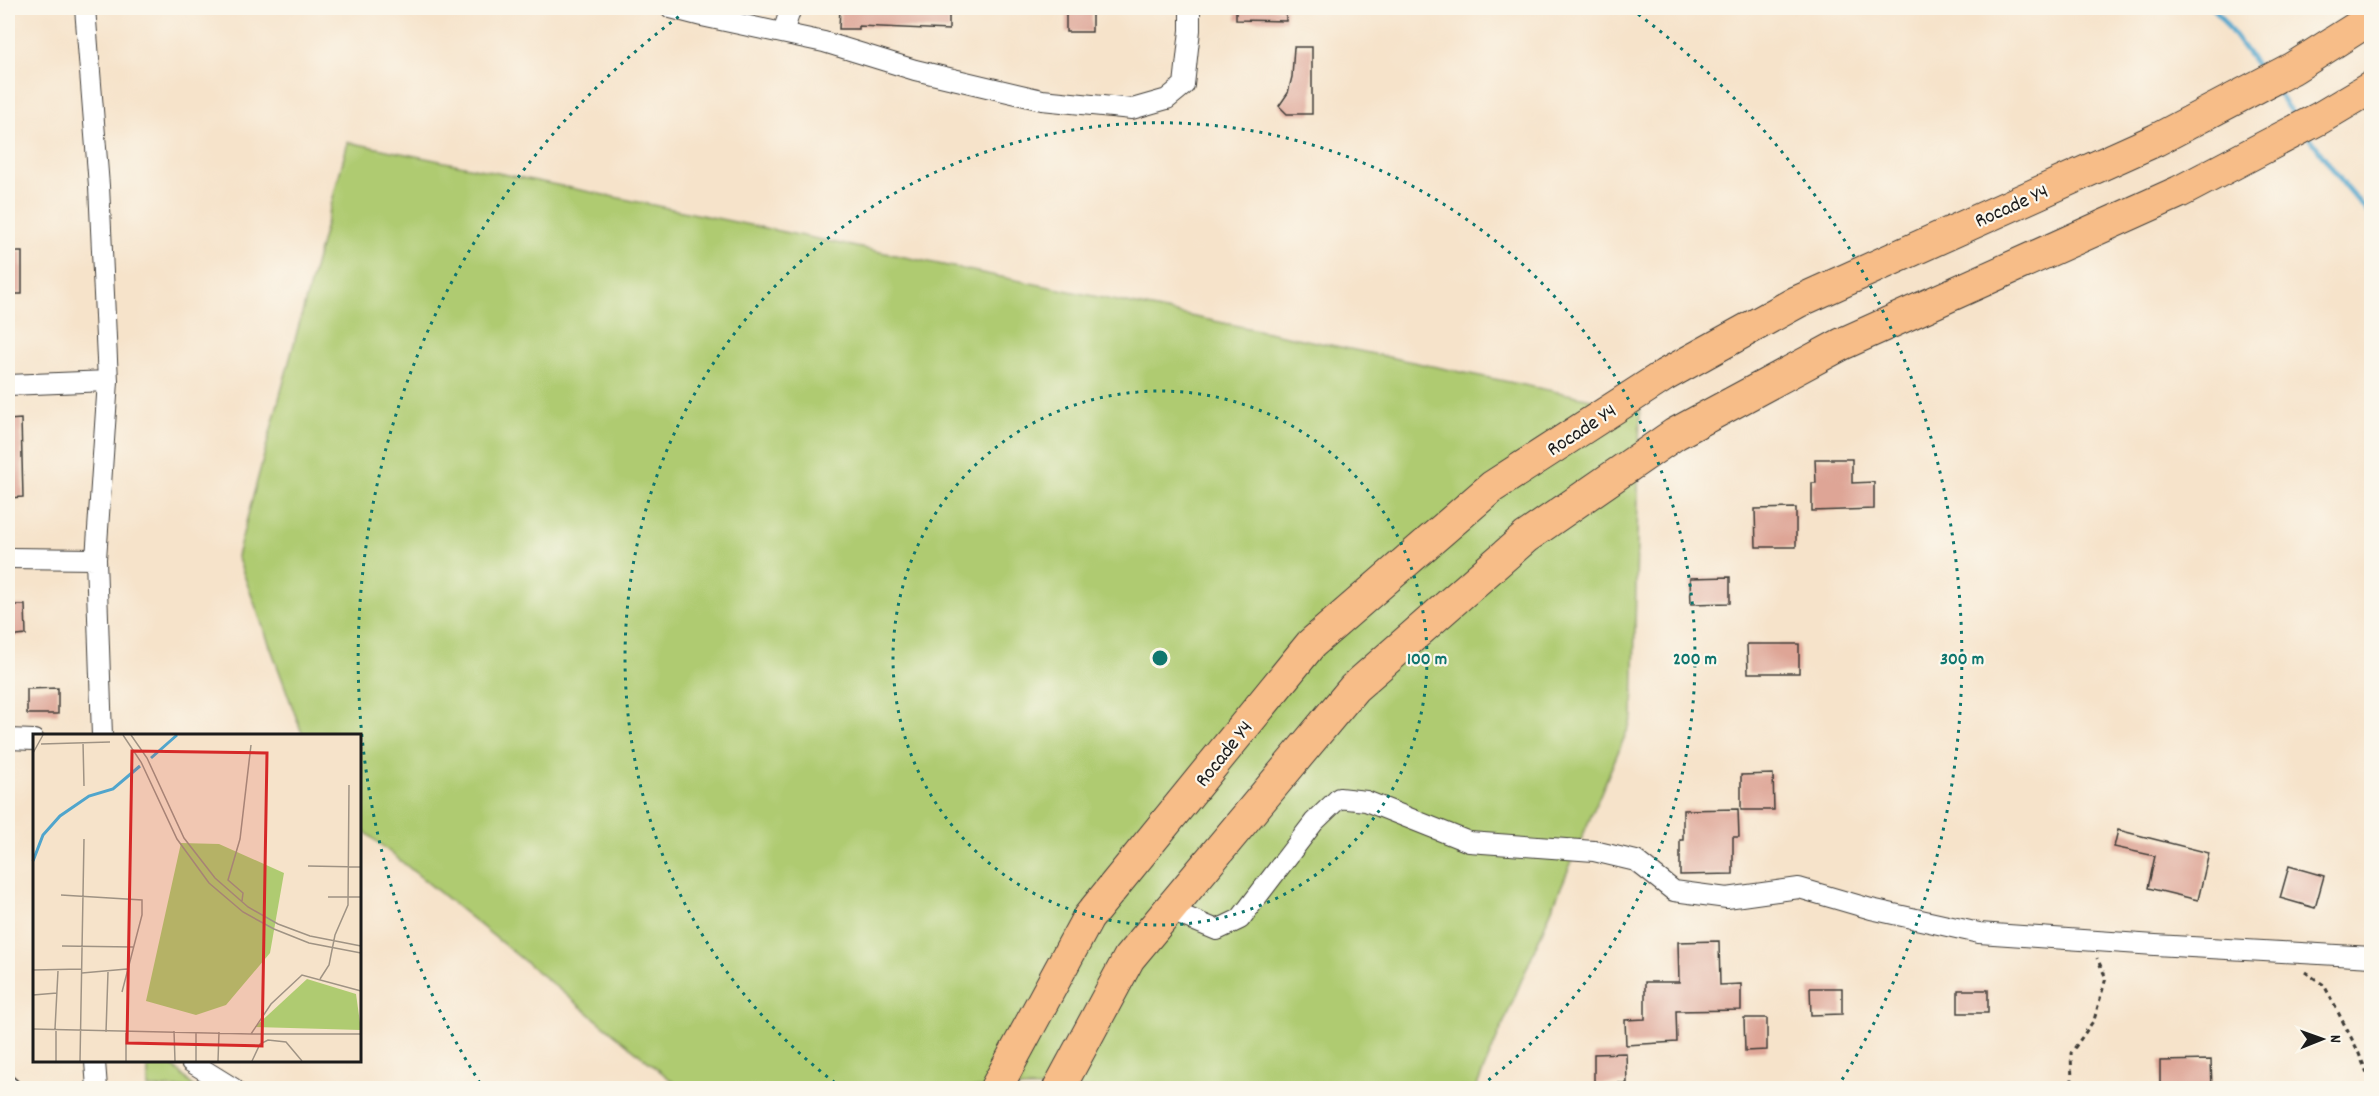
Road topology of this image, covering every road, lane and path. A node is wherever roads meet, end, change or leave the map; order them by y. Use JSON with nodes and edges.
{"nodes":[{"id":1,"x":85,"y":8,"type":"edge"},
{"id":2,"x":671,"y":8,"type":"edge"},
{"id":3,"x":791,"y":8,"type":"edge"},
{"id":4,"x":1190,"y":8,"type":"edge"},
{"id":5,"x":2372,"y":18,"type":"edge"},
{"id":6,"x":783,"y":32,"type":"junction"},
{"id":7,"x":2372,"y":87,"type":"edge"},
{"id":8,"x":108,"y":381,"type":"junction"},
{"id":9,"x":8,"y":385,"type":"edge"},
{"id":10,"x":8,"y":558,"type":"edge"},
{"id":11,"x":96,"y":559,"type":"junction"},
{"id":12,"x":102,"y":734,"type":"edge"},
{"id":13,"x":8,"y":739,"type":"edge"},
{"id":14,"x":33,"y":740,"type":"edge"},
{"id":15,"x":1169,"y":910,"type":"junction"},
{"id":16,"x":2088,"y":941,"type":"junction"},
{"id":17,"x":2372,"y":957,"type":"edge"},
{"id":18,"x":2305,"y":972,"type":"dead end"},
{"id":19,"x":95,"y":1063,"type":"edge"},
{"id":20,"x":193,"y":1063,"type":"edge"},
{"id":21,"x":8,"y":1079,"type":"edge"},
{"id":22,"x":2372,"y":1085,"type":"edge"},
{"id":23,"x":18,"y":1089,"type":"edge"},
{"id":24,"x":97,"y":1089,"type":"edge"},
{"id":25,"x":233,"y":1089,"type":"edge"},
{"id":26,"x":996,"y":1089,"type":"edge"},
{"id":27,"x":1059,"y":1089,"type":"edge"},
{"id":28,"x":2080,"y":1089,"type":"edge"}],
"edges":[{"from":1,"to":8,"type":"street"},
{"from":2,"to":6,"type":"street"},
{"from":3,"to":6,"type":"street"},
{"from":4,"to":6,"type":"street"},
{"from":5,"to":26,"type":"highway","name":"Rocade Y4"},
{"from":7,"to":15,"type":"highway"},
{"from":8,"to":9,"type":"street"},
{"from":8,"to":11,"type":"street"},
{"from":10,"to":11,"type":"street"},
{"from":11,"to":12,"type":"street"},
{"from":13,"to":14,"type":"street"},
{"from":15,"to":16,"type":"street"},
{"from":15,"to":27,"type":"highway"},
{"from":16,"to":17,"type":"street"},
{"from":16,"to":28,"type":"path"},
{"from":18,"to":22,"type":"path"},
{"from":19,"to":24,"type":"street"},
{"from":20,"to":25,"type":"street"},
{"from":21,"to":23,"type":"lane"}]}
